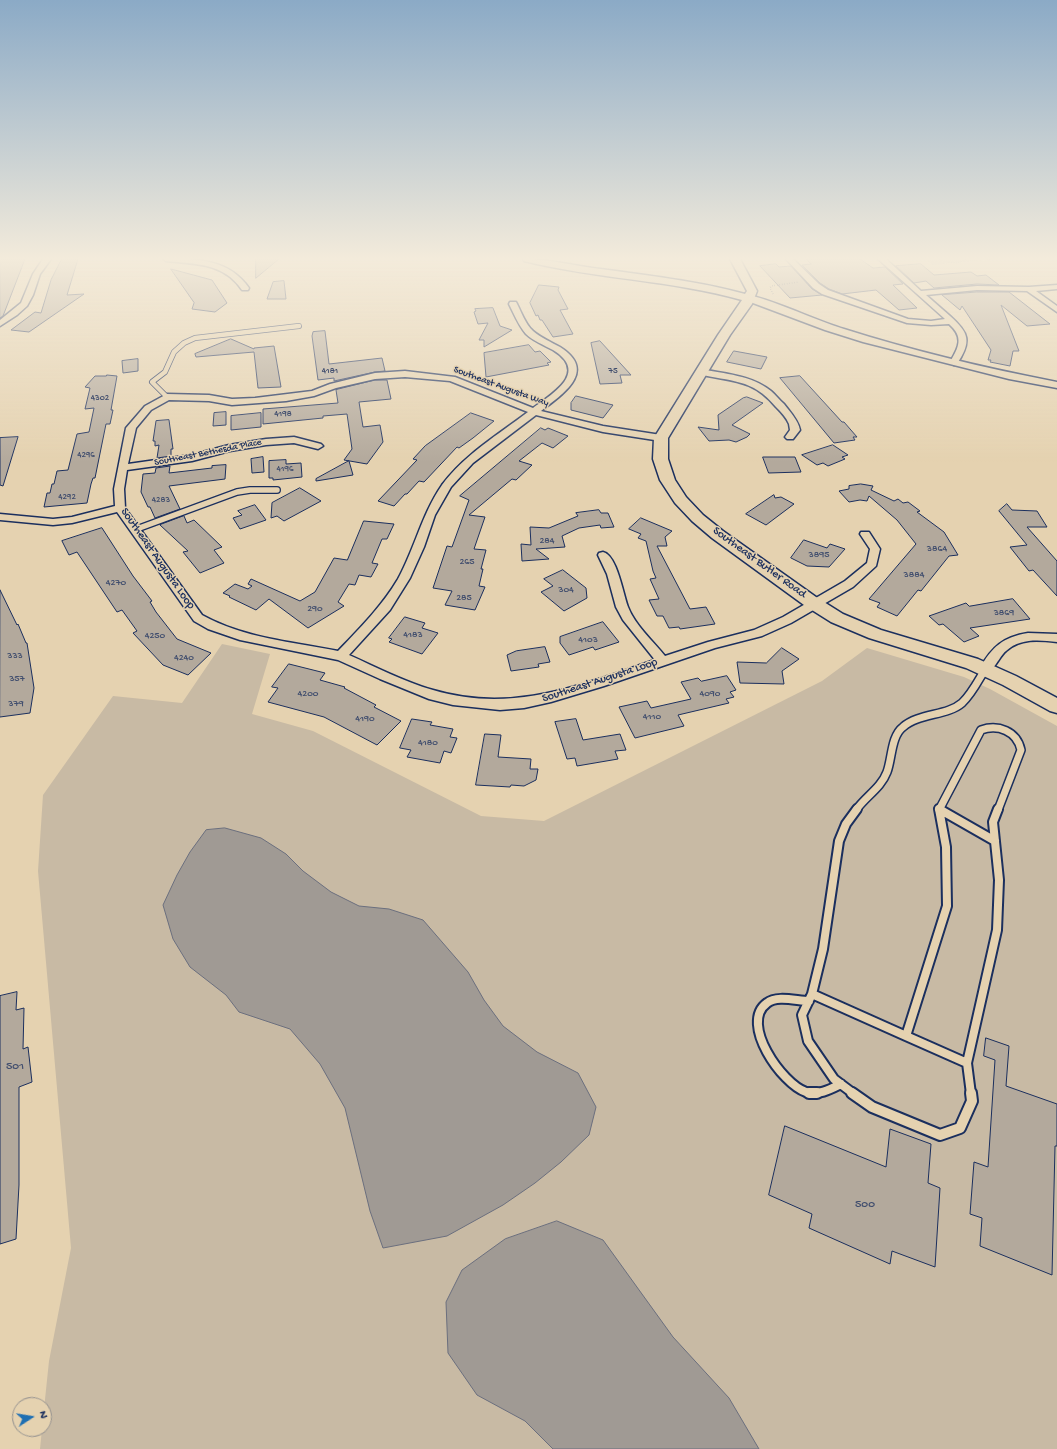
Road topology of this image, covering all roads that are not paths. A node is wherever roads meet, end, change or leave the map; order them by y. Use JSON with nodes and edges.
{"nodes":[{"id":1,"x":294,"y":327,"type":"edge"},
{"id":2,"x":525,"y":327,"type":"edge"},
{"id":3,"x":736,"y":327,"type":"edge"},
{"id":4,"x":825,"y":327,"type":"edge"},
{"id":5,"x":958,"y":327,"type":"edge"},
{"id":6,"x":954,"y":362,"type":"junction"},
{"id":7,"x":701,"y":372,"type":"junction"},
{"id":8,"x":1057,"y":385,"type":"edge"},
{"id":9,"x":167,"y":397,"type":"junction"},
{"id":10,"x":535,"y":412,"type":"junction"},
{"id":11,"x":790,"y":437,"type":"dead end"},
{"id":12,"x":661,"y":438,"type":"junction"},
{"id":13,"x":318,"y":446,"type":"dead end"},
{"id":14,"x":122,"y":468,"type":"junction"},
{"id":15,"x":277,"y":490,"type":"dead end"},
{"id":16,"x":120,"y":508,"type":"junction"},
{"id":17,"x":0,"y":517,"type":"edge"},
{"id":18,"x":134,"y":530,"type":"junction"},
{"id":19,"x":865,"y":534,"type":"dead end"},
{"id":20,"x":603,"y":555,"type":"dead end"},
{"id":21,"x":816,"y":604,"type":"junction"},
{"id":22,"x":1057,"y":638,"type":"edge"},
{"id":23,"x":341,"y":656,"type":"junction"},
{"id":24,"x":662,"y":661,"type":"junction"},
{"id":25,"x":986,"y":668,"type":"junction"},
{"id":26,"x":1057,"y":706,"type":"edge"},
{"id":27,"x":938,"y":809,"type":"junction"},
{"id":28,"x":995,"y":841,"type":"junction"},
{"id":29,"x":811,"y":998,"type":"junction"},
{"id":30,"x":906,"y":1036,"type":"junction"},
{"id":31,"x":967,"y":1063,"type":"junction"},
{"id":32,"x":841,"y":1084,"type":"junction"}],
"edges":[{"from":1,"to":9,"type":"lane"},
{"from":2,"to":10,"type":"street"},
{"from":3,"to":7,"type":"main road"},
{"from":4,"to":6,"type":"street"},
{"from":5,"to":6,"type":"street"},
{"from":6,"to":8,"type":"street"},
{"from":7,"to":11,"type":"street"},
{"from":7,"to":12,"type":"main road"},
{"from":9,"to":10,"type":"street","name":"Southeast Augusta Way"},
{"from":9,"to":14,"type":"street","name":"Southeast Augusta Loop"},
{"from":10,"to":12,"type":"street","name":"Southeast Augusta Way"},
{"from":10,"to":23,"type":"street"},
{"from":12,"to":21,"type":"main road","name":"Southeast Butler Road"},
{"from":13,"to":14,"type":"street","name":"Southeast Bethesda Place"},
{"from":14,"to":16,"type":"street","name":"Southeast Augusta Loop"},
{"from":15,"to":18,"type":"lane"},
{"from":16,"to":17,"type":"street"},
{"from":16,"to":18,"type":"street","name":"Southeast Augusta Loop"},
{"from":18,"to":23,"type":"street","name":"Southeast Augusta Loop"},
{"from":19,"to":21,"type":"street","name":"Southeast Augusta Loop"},
{"from":20,"to":24,"type":"street"},
{"from":21,"to":24,"type":"street","name":"Southeast Augusta Loop"},
{"from":21,"to":25,"type":"main road","name":"Southeast Butler Road"},
{"from":22,"to":25,"type":"street"},
{"from":23,"to":24,"type":"street","name":"Southeast Augusta Loop"},
{"from":25,"to":26,"type":"main road","name":"Southeast Butler Road"},
{"from":25,"to":29,"type":"lane"},
{"from":27,"to":28,"type":"lane"},
{"from":27,"to":28,"type":"lane"},
{"from":27,"to":30,"type":"lane"},
{"from":28,"to":31,"type":"lane"},
{"from":29,"to":30,"type":"lane"},
{"from":29,"to":32,"type":"lane"},
{"from":29,"to":32,"type":"lane"},
{"from":30,"to":31,"type":"lane"},
{"from":31,"to":32,"type":"lane"}]}
